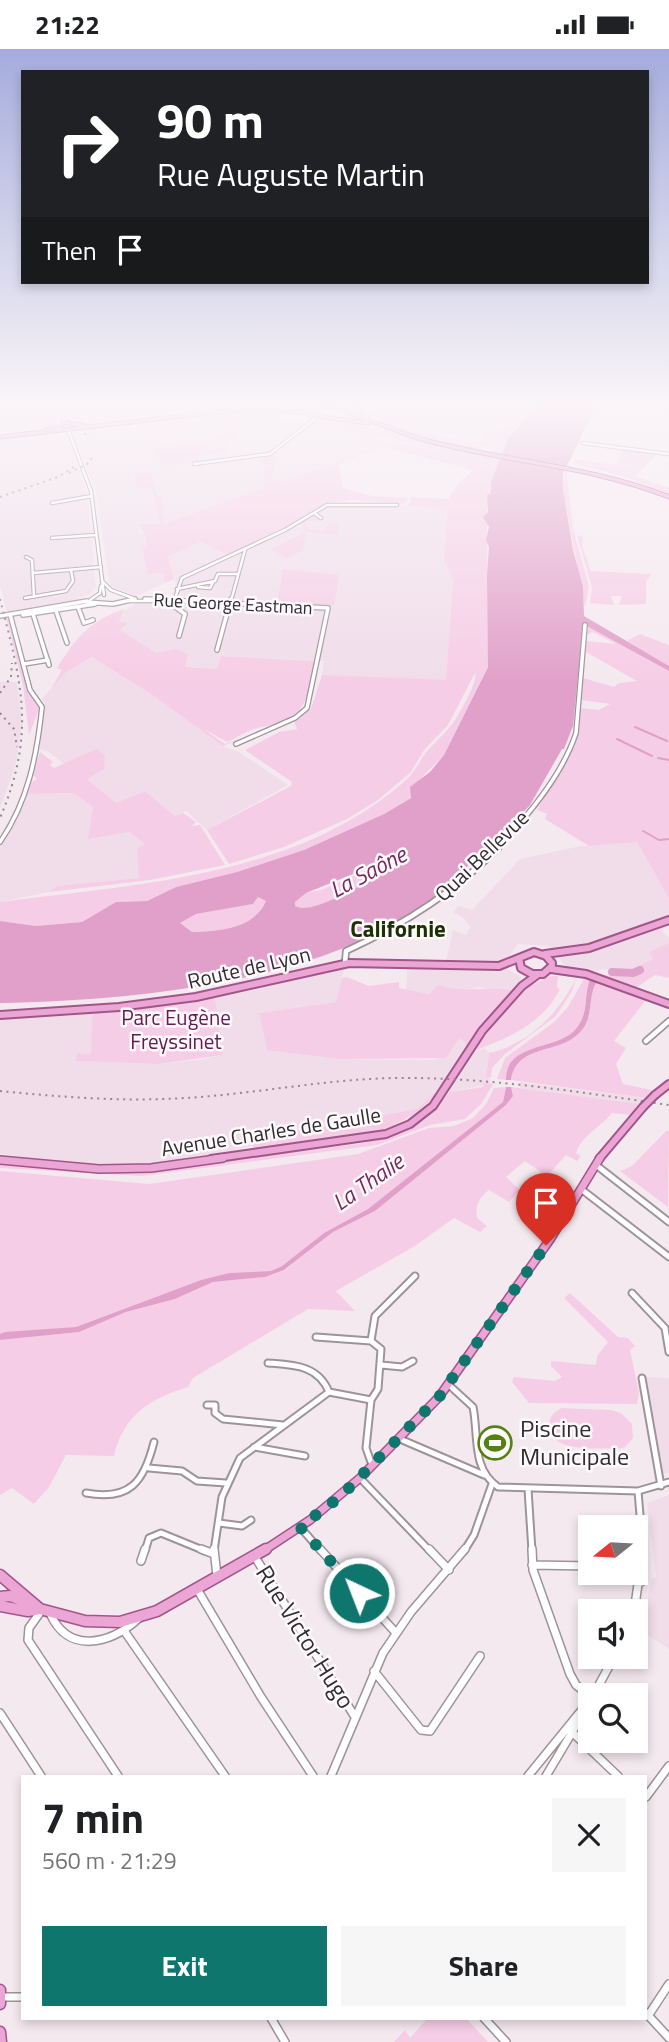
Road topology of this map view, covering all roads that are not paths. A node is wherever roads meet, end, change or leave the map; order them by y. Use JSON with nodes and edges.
{"nodes":[{"id":1,"x":86,"y":497,"type":"edge"},
{"id":2,"x":92,"y":497,"type":"edge"},
{"id":3,"x":52,"y":503,"type":"dead end"},
{"id":4,"x":397,"y":505,"type":"dead end"},
{"id":5,"x":314,"y":513,"type":"junction"},
{"id":6,"x":321,"y":518,"type":"dead end"},
{"id":7,"x":96,"y":535,"type":"junction"},
{"id":8,"x":52,"y":538,"type":"dead end"},
{"id":9,"x":246,"y":549,"type":"junction"},
{"id":10,"x":26,"y":557,"type":"dead end"},
{"id":11,"x":100,"y":567,"type":"junction"},
{"id":12,"x":71,"y":570,"type":"junction"},
{"id":13,"x":33,"y":573,"type":"junction"},
{"id":14,"x":238,"y":574,"type":"junction"},
{"id":15,"x":102,"y":580,"type":"junction"},
{"id":16,"x":101,"y":585,"type":"junction"},
{"id":17,"x":177,"y":589,"type":"junction"},
{"id":18,"x":117,"y":593,"type":"junction"},
{"id":19,"x":34,"y":597,"type":"junction"},
{"id":20,"x":24,"y":598,"type":"dead end"},
{"id":21,"x":103,"y":598,"type":"junction"},
{"id":22,"x":123,"y":598,"type":"junction"},
{"id":23,"x":86,"y":601,"type":"junction"},
{"id":24,"x":173,"y":601,"type":"junction"},
{"id":25,"x":230,"y":603,"type":"junction"},
{"id":26,"x":95,"y":604,"type":"dead end"},
{"id":27,"x":78,"y":607,"type":"junction"},
{"id":28,"x":55,"y":609,"type":"junction"},
{"id":29,"x":10,"y":614,"type":"junction"},
{"id":30,"x":33,"y":614,"type":"junction"},
{"id":31,"x":0,"y":616,"type":"edge"},
{"id":32,"x":16,"y":616,"type":"dead end"},
{"id":33,"x":93,"y":620,"type":"dead end"},
{"id":34,"x":585,"y":625,"type":"dead end"},
{"id":35,"x":178,"y":636,"type":"dead end"},
{"id":36,"x":67,"y":643,"type":"dead end"},
{"id":37,"x":217,"y":650,"type":"dead end"},
{"id":38,"x":24,"y":664,"type":"junction"},
{"id":39,"x":236,"y":744,"type":"dead end"},
{"id":40,"x":0,"y":842,"type":"edge"},
{"id":41,"x":669,"y":920,"type":"edge"},
{"id":42,"x":570,"y":953,"type":"junction"},
{"id":43,"x":545,"y":954,"type":"junction"},
{"id":44,"x":519,"y":958,"type":"junction"},
{"id":45,"x":345,"y":963,"type":"junction"},
{"id":46,"x":504,"y":965,"type":"junction"},
{"id":47,"x":551,"y":966,"type":"junction"},
{"id":48,"x":522,"y":969,"type":"junction"},
{"id":49,"x":537,"y":975,"type":"junction"},
{"id":50,"x":522,"y":986,"type":"junction"},
{"id":51,"x":669,"y":1005,"type":"edge"},
{"id":52,"x":0,"y":1015,"type":"edge"},
{"id":53,"x":669,"y":1021,"type":"edge"},
{"id":54,"x":646,"y":1041,"type":"dead end"},
{"id":55,"x":669,"y":1084,"type":"edge"},
{"id":56,"x":0,"y":1160,"type":"edge"},
{"id":57,"x":596,"y":1165,"type":"junction"},
{"id":58,"x":581,"y":1189,"type":"junction"},
{"id":59,"x":669,"y":1222,"type":"edge"},
{"id":60,"x":669,"y":1257,"type":"edge"},
{"id":61,"x":415,"y":1276,"type":"dead end"},
{"id":62,"x":632,"y":1293,"type":"dead end"},
{"id":63,"x":316,"y":1337,"type":"dead end"},
{"id":64,"x":371,"y":1341,"type":"junction"},
{"id":65,"x":669,"y":1352,"type":"edge"},
{"id":66,"x":413,"y":1361,"type":"dead end"},
{"id":67,"x":268,"y":1363,"type":"dead end"},
{"id":68,"x":380,"y":1365,"type":"junction"},
{"id":69,"x":642,"y":1378,"type":"dead end"},
{"id":70,"x":449,"y":1385,"type":"junction"},
{"id":71,"x":330,"y":1392,"type":"junction"},
{"id":72,"x":371,"y":1400,"type":"junction"},
{"id":73,"x":207,"y":1405,"type":"dead end"},
{"id":74,"x":284,"y":1425,"type":"junction"},
{"id":75,"x":400,"y":1439,"type":"junction"},
{"id":76,"x":154,"y":1442,"type":"dead end"},
{"id":77,"x":254,"y":1447,"type":"junction"},
{"id":78,"x":305,"y":1456,"type":"dead end"},
{"id":79,"x":372,"y":1465,"type":"junction"},
{"id":80,"x":149,"y":1468,"type":"junction"},
{"id":81,"x":484,"y":1475,"type":"junction"},
{"id":82,"x":360,"y":1478,"type":"junction"},
{"id":83,"x":669,"y":1482,"type":"edge"},
{"id":84,"x":226,"y":1483,"type":"junction"},
{"id":85,"x":492,"y":1484,"type":"junction"},
{"id":86,"x":661,"y":1486,"type":"junction"},
{"id":87,"x":528,"y":1489,"type":"junction"},
{"id":88,"x":638,"y":1491,"type":"junction"},
{"id":89,"x":86,"y":1493,"type":"dead end"},
{"id":90,"x":640,"y":1515,"type":"edge"},
{"id":91,"x":251,"y":1520,"type":"dead end"},
{"id":92,"x":219,"y":1523,"type":"junction"},
{"id":93,"x":300,"y":1527,"type":"junction"},
{"id":94,"x":214,"y":1554,"type":"junction"},
{"id":95,"x":255,"y":1556,"type":"junction"},
{"id":96,"x":141,"y":1561,"type":"dead end"},
{"id":97,"x":532,"y":1565,"type":"junction"},
{"id":98,"x":578,"y":1566,"type":"edge"},
{"id":99,"x":449,"y":1570,"type":"junction"},
{"id":100,"x":0,"y":1575,"type":"edge"},
{"id":101,"x":218,"y":1577,"type":"junction"},
{"id":102,"x":197,"y":1588,"type":"junction"},
{"id":103,"x":0,"y":1597,"type":"edge"},
{"id":104,"x":0,"y":1606,"type":"edge"},
{"id":105,"x":42,"y":1609,"type":"junction"},
{"id":106,"x":139,"y":1618,"type":"junction"},
{"id":107,"x":125,"y":1632,"type":"junction"},
{"id":108,"x":396,"y":1633,"type":"junction"},
{"id":109,"x":480,"y":1656,"type":"dead end"},
{"id":110,"x":374,"y":1671,"type":"junction"},
{"id":111,"x":578,"y":1687,"type":"edge"},
{"id":112,"x":0,"y":1713,"type":"edge"},
{"id":113,"x":578,"y":1713,"type":"edge"},
{"id":114,"x":355,"y":1717,"type":"junction"},
{"id":115,"x":578,"y":1722,"type":"edge"},
{"id":116,"x":573,"y":1732,"type":"junction"},
{"id":117,"x":669,"y":1766,"type":"edge"},
{"id":118,"x":40,"y":1775,"type":"edge"},
{"id":119,"x":117,"y":1775,"type":"edge"},
{"id":120,"x":224,"y":1775,"type":"edge"},
{"id":121,"x":312,"y":1775,"type":"edge"},
{"id":122,"x":331,"y":1775,"type":"edge"},
{"id":123,"x":529,"y":1775,"type":"edge"},
{"id":124,"x":547,"y":1775,"type":"edge"},
{"id":125,"x":617,"y":1775,"type":"edge"},
{"id":126,"x":647,"y":1796,"type":"edge"},
{"id":127,"x":669,"y":1984,"type":"edge"},
{"id":128,"x":3,"y":1996,"type":"edge"},
{"id":129,"x":21,"y":1997,"type":"edge"},
{"id":130,"x":647,"y":2015,"type":"edge"},
{"id":131,"x":272,"y":2020,"type":"edge"},
{"id":132,"x":486,"y":2020,"type":"edge"},
{"id":133,"x":0,"y":2032,"type":"edge"},
{"id":134,"x":669,"y":2038,"type":"edge"},
{"id":135,"x":1,"y":2042,"type":"edge"},
{"id":136,"x":285,"y":2042,"type":"edge"},
{"id":137,"x":506,"y":2042,"type":"edge"}],
"edges":[{"from":1,"to":3,"type":"street"},
{"from":2,"to":7,"type":"street"},
{"from":4,"to":5,"type":"street"},
{"from":5,"to":6,"type":"street"},
{"from":5,"to":9,"type":"street"},
{"from":7,"to":8,"type":"street"},
{"from":7,"to":11,"type":"street"},
{"from":9,"to":14,"type":"street"},
{"from":9,"to":17,"type":"street"},
{"from":10,"to":13,"type":"street"},
{"from":11,"to":12,"type":"street"},
{"from":11,"to":15,"type":"street"},
{"from":12,"to":13,"type":"street"},
{"from":12,"to":19,"type":"street"},
{"from":13,"to":19,"type":"street"},
{"from":14,"to":17,"type":"street"},
{"from":14,"to":25,"type":"street"},
{"from":15,"to":16,"type":"street"},
{"from":15,"to":18,"type":"street"},
{"from":16,"to":21,"type":"street"},
{"from":16,"to":23,"type":"street"},
{"from":17,"to":24,"type":"street"},
{"from":18,"to":21,"type":"street"},
{"from":18,"to":22,"type":"street"},
{"from":19,"to":20,"type":"street"},
{"from":21,"to":22,"type":"street","name":"Rue George Eastman"},
{"from":21,"to":23,"type":"street"},
{"from":22,"to":24,"type":"street","name":"Rue George Eastman"},
{"from":23,"to":28,"type":"street"},
{"from":24,"to":25,"type":"street","name":"Rue George Eastman"},
{"from":24,"to":35,"type":"street"},
{"from":25,"to":37,"type":"street"},
{"from":25,"to":39,"type":"street","name":"Rue George Eastman"},
{"from":26,"to":27,"type":"street"},
{"from":27,"to":28,"type":"street"},
{"from":27,"to":33,"type":"street"},
{"from":28,"to":29,"type":"street"},
{"from":28,"to":30,"type":"street"},
{"from":28,"to":36,"type":"street"},
{"from":29,"to":31,"type":"street"},
{"from":29,"to":38,"type":"street"},
{"from":30,"to":32,"type":"street"},
{"from":30,"to":38,"type":"street"},
{"from":34,"to":45,"type":"street","name":"Quai Bellevue"},
{"from":38,"to":40,"type":"street"},
{"from":41,"to":42,"type":"main road"},
{"from":42,"to":43,"type":"main road"},
{"from":42,"to":47,"type":"main road"},
{"from":43,"to":44,"type":"main road"},
{"from":43,"to":47,"type":"main road"},
{"from":44,"to":46,"type":"main road","name":"Route de Lyon"},
{"from":44,"to":48,"type":"main road"},
{"from":45,"to":46,"type":"main road","name":"Route de Lyon"},
{"from":45,"to":52,"type":"main road","name":"Route de Lyon"},
{"from":46,"to":48,"type":"main road","name":"Route de Lyon"},
{"from":47,"to":49,"type":"main road"},
{"from":47,"to":51,"type":"main road"},
{"from":48,"to":49,"type":"main road"},
{"from":48,"to":50,"type":"main road"},
{"from":49,"to":50,"type":"main road","name":"Avenue Charles de Gaulle"},
{"from":50,"to":56,"type":"main road","name":"Avenue Charles de Gaulle"},
{"from":53,"to":54,"type":"street"},
{"from":55,"to":57,"type":"main road","bridge":true},
{"from":57,"to":58,"type":"main road"},
{"from":57,"to":59,"type":"street"},
{"from":58,"to":60,"type":"street"},
{"from":58,"to":70,"type":"main road"},
{"from":61,"to":64,"type":"street"},
{"from":62,"to":65,"type":"street"},
{"from":63,"to":64,"type":"street"},
{"from":64,"to":68,"type":"street"},
{"from":66,"to":68,"type":"street"},
{"from":67,"to":71,"type":"street"},
{"from":68,"to":72,"type":"street"},
{"from":69,"to":86,"type":"street"},
{"from":70,"to":75,"type":"main road"},
{"from":70,"to":81,"type":"street"},
{"from":71,"to":72,"type":"street"},
{"from":71,"to":74,"type":"street"},
{"from":72,"to":79,"type":"street"},
{"from":73,"to":74,"type":"street"},
{"from":74,"to":77,"type":"street"},
{"from":75,"to":79,"type":"main road"},
{"from":75,"to":81,"type":"street"},
{"from":76,"to":80,"type":"street"},
{"from":77,"to":78,"type":"street"},
{"from":77,"to":84,"type":"street"},
{"from":79,"to":82,"type":"main road"},
{"from":80,"to":84,"type":"street"},
{"from":80,"to":89,"type":"street"},
{"from":81,"to":85,"type":"street"},
{"from":82,"to":93,"type":"main road"},
{"from":82,"to":99,"type":"street"},
{"from":83,"to":86,"type":"street"},
{"from":84,"to":92,"type":"street"},
{"from":85,"to":87,"type":"street"},
{"from":85,"to":99,"type":"street"},
{"from":86,"to":88,"type":"street"},
{"from":87,"to":88,"type":"street"},
{"from":87,"to":97,"type":"street"},
{"from":88,"to":90,"type":"street"},
{"from":91,"to":92,"type":"street"},
{"from":92,"to":94,"type":"street"},
{"from":93,"to":95,"type":"main road"},
{"from":93,"to":108,"type":"street"},
{"from":94,"to":96,"type":"street"},
{"from":94,"to":101,"type":"street"},
{"from":95,"to":101,"type":"main road"},
{"from":95,"to":114,"type":"street","name":"Rue Victor Hugo"},
{"from":97,"to":98,"type":"street"},
{"from":97,"to":111,"type":"street"},
{"from":99,"to":108,"type":"street"},
{"from":100,"to":105,"type":"main road"},
{"from":101,"to":102,"type":"main road"},
{"from":102,"to":106,"type":"main road"},
{"from":102,"to":121,"type":"street"},
{"from":103,"to":105,"type":"main road"},
{"from":104,"to":105,"type":"main road"},
{"from":105,"to":106,"type":"main road"},
{"from":105,"to":107,"type":"street"},
{"from":105,"to":119,"type":"street"},
{"from":106,"to":107,"type":"street"},
{"from":107,"to":120,"type":"street"},
{"from":108,"to":110,"type":"street"},
{"from":109,"to":110,"type":"street"},
{"from":110,"to":114,"type":"street"},
{"from":112,"to":118,"type":"street"},
{"from":113,"to":123,"type":"street"},
{"from":114,"to":122,"type":"street"},
{"from":115,"to":116,"type":"street"},
{"from":116,"to":124,"type":"street"},
{"from":116,"to":125,"type":"street"},
{"from":117,"to":126,"type":"street"},
{"from":127,"to":130,"type":"street"},
{"from":128,"to":129,"type":"street"},
{"from":130,"to":134,"type":"street"},
{"from":131,"to":136,"type":"street"},
{"from":132,"to":137,"type":"street"},
{"from":133,"to":135,"type":"main road"}]}
